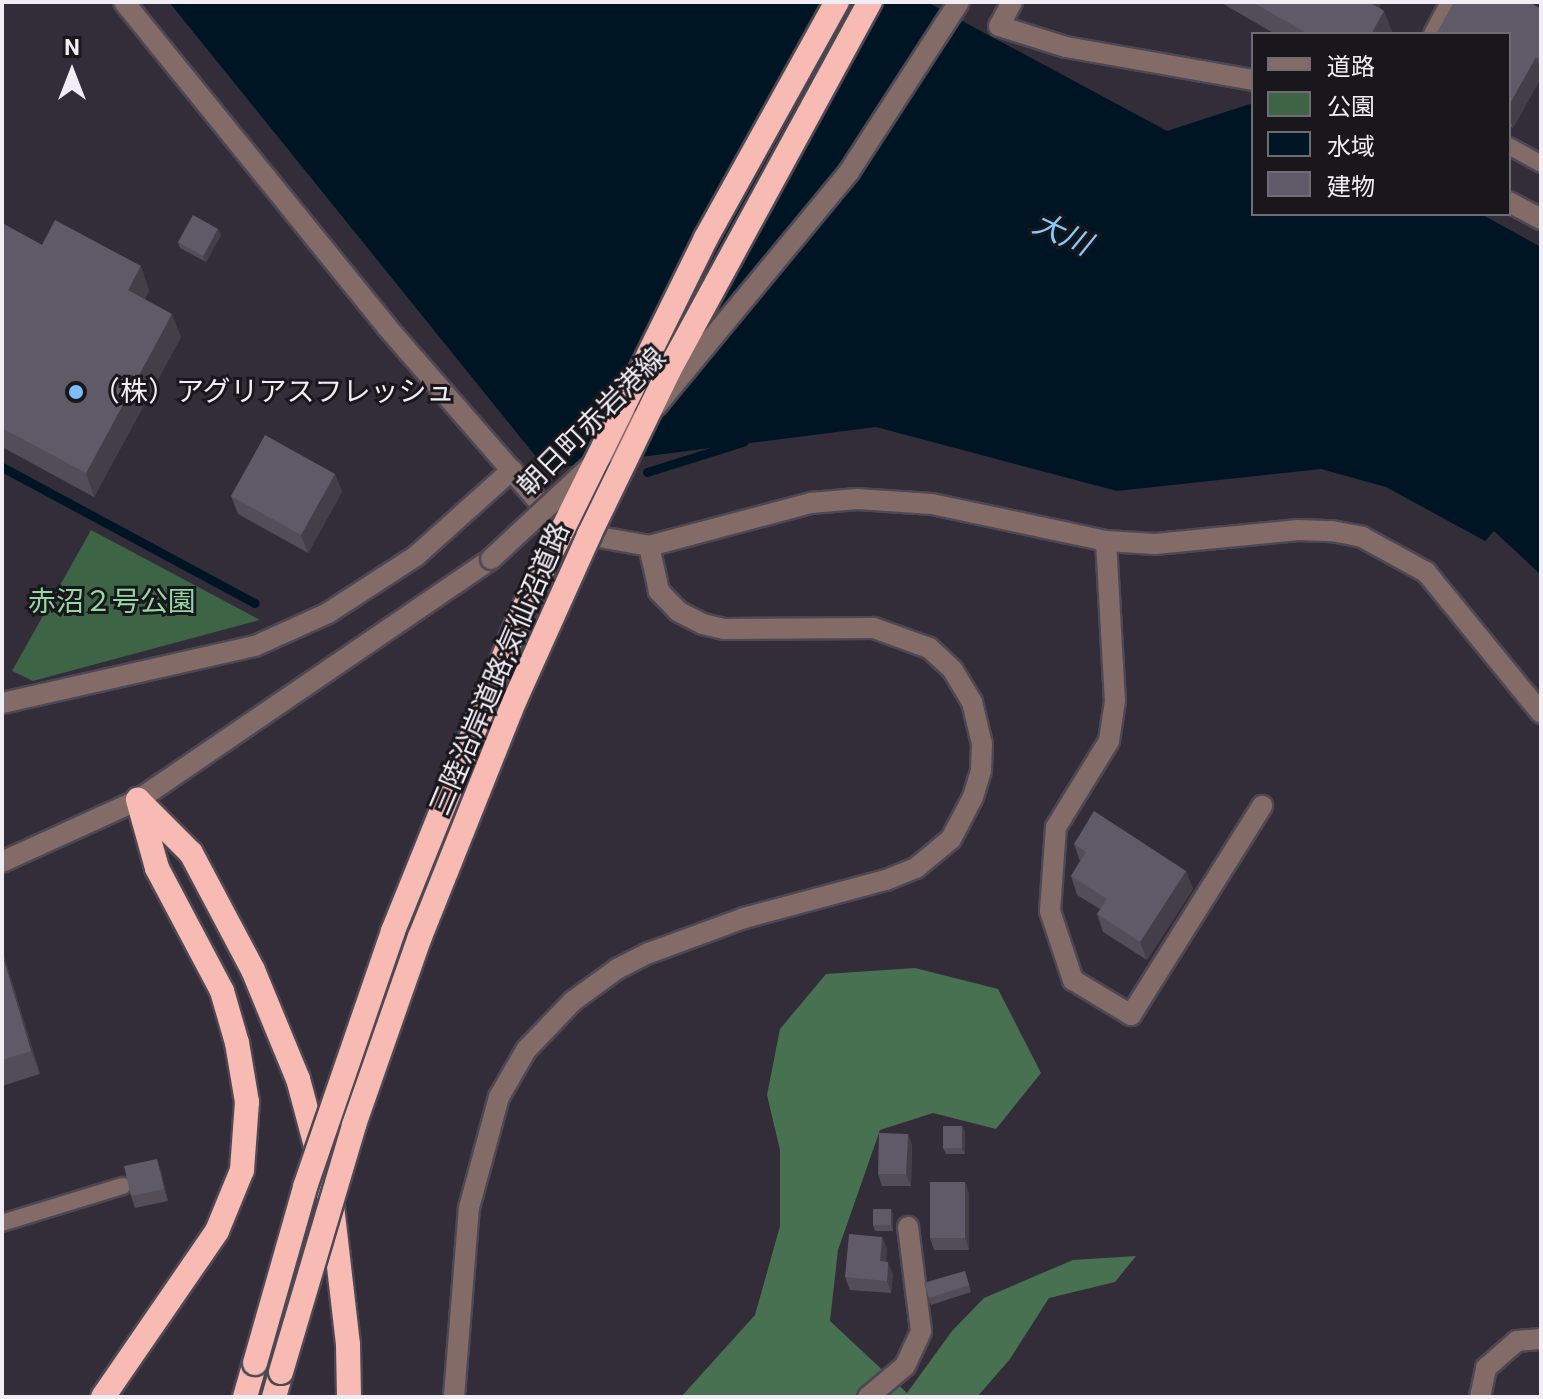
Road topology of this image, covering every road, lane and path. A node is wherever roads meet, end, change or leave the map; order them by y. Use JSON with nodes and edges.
{"nodes":[{"id":1,"x":124,"y":2,"type":"edge"},
{"id":2,"x":837,"y":2,"type":"edge"},
{"id":3,"x":870,"y":2,"type":"edge"},
{"id":4,"x":959,"y":2,"type":"edge"},
{"id":5,"x":1012,"y":2,"type":"edge"},
{"id":6,"x":1449,"y":2,"type":"edge"},
{"id":7,"x":1433,"y":32,"type":"edge"},
{"id":8,"x":1251,"y":80,"type":"edge"},
{"id":9,"x":1511,"y":147,"type":"edge"},
{"id":10,"x":1541,"y":164,"type":"edge"},
{"id":11,"x":1511,"y":203,"type":"edge"},
{"id":12,"x":1541,"y":219,"type":"edge"},
{"id":13,"x":512,"y":470,"type":"junction"},
{"id":14,"x":1106,"y":541,"type":"junction"},
{"id":15,"x":649,"y":546,"type":"junction"},
{"id":16,"x":2,"y":703,"type":"edge"},
{"id":17,"x":1541,"y":713,"type":"edge"},
{"id":18,"x":138,"y":800,"type":"junction"},
{"id":19,"x":1262,"y":806,"type":"dead end"},
{"id":20,"x":2,"y":862,"type":"edge"},
{"id":21,"x":122,"y":1186,"type":"edge"},
{"id":22,"x":2,"y":1223,"type":"edge"},
{"id":23,"x":908,"y":1227,"type":"dead end"},
{"id":24,"x":1541,"y":1339,"type":"edge"},
{"id":25,"x":103,"y":1397,"type":"edge"},
{"id":26,"x":245,"y":1397,"type":"edge"},
{"id":27,"x":274,"y":1397,"type":"edge"},
{"id":28,"x":349,"y":1397,"type":"edge"},
{"id":29,"x":454,"y":1397,"type":"edge"},
{"id":30,"x":868,"y":1397,"type":"edge"},
{"id":31,"x":1480,"y":1397,"type":"edge"}],
"edges":[{"from":1,"to":13,"type":"street"},
{"from":2,"to":26,"type":"highway","name":"三陸沿岸道路;気仙沼道路","bridge":true},
{"from":3,"to":27,"type":"highway","name":"三陸沿岸道路;気仙沼道路","bridge":true},
{"from":4,"to":18,"type":"street","name":"朝日町赤岩港線","bridge":true},
{"from":5,"to":8,"type":"street"},
{"from":6,"to":7,"type":"lane"},
{"from":9,"to":10,"type":"lane"},
{"from":11,"to":12,"type":"street"},
{"from":13,"to":15,"type":"street"},
{"from":13,"to":16,"type":"street"},
{"from":14,"to":15,"type":"street"},
{"from":14,"to":17,"type":"street"},
{"from":14,"to":19,"type":"street"},
{"from":15,"to":29,"type":"street"},
{"from":18,"to":20,"type":"street","name":"朝日町赤岩港線"},
{"from":18,"to":25,"type":"highway"},
{"from":18,"to":28,"type":"highway"},
{"from":21,"to":22,"type":"lane"},
{"from":23,"to":30,"type":"street"},
{"from":24,"to":31,"type":"street"}]}
